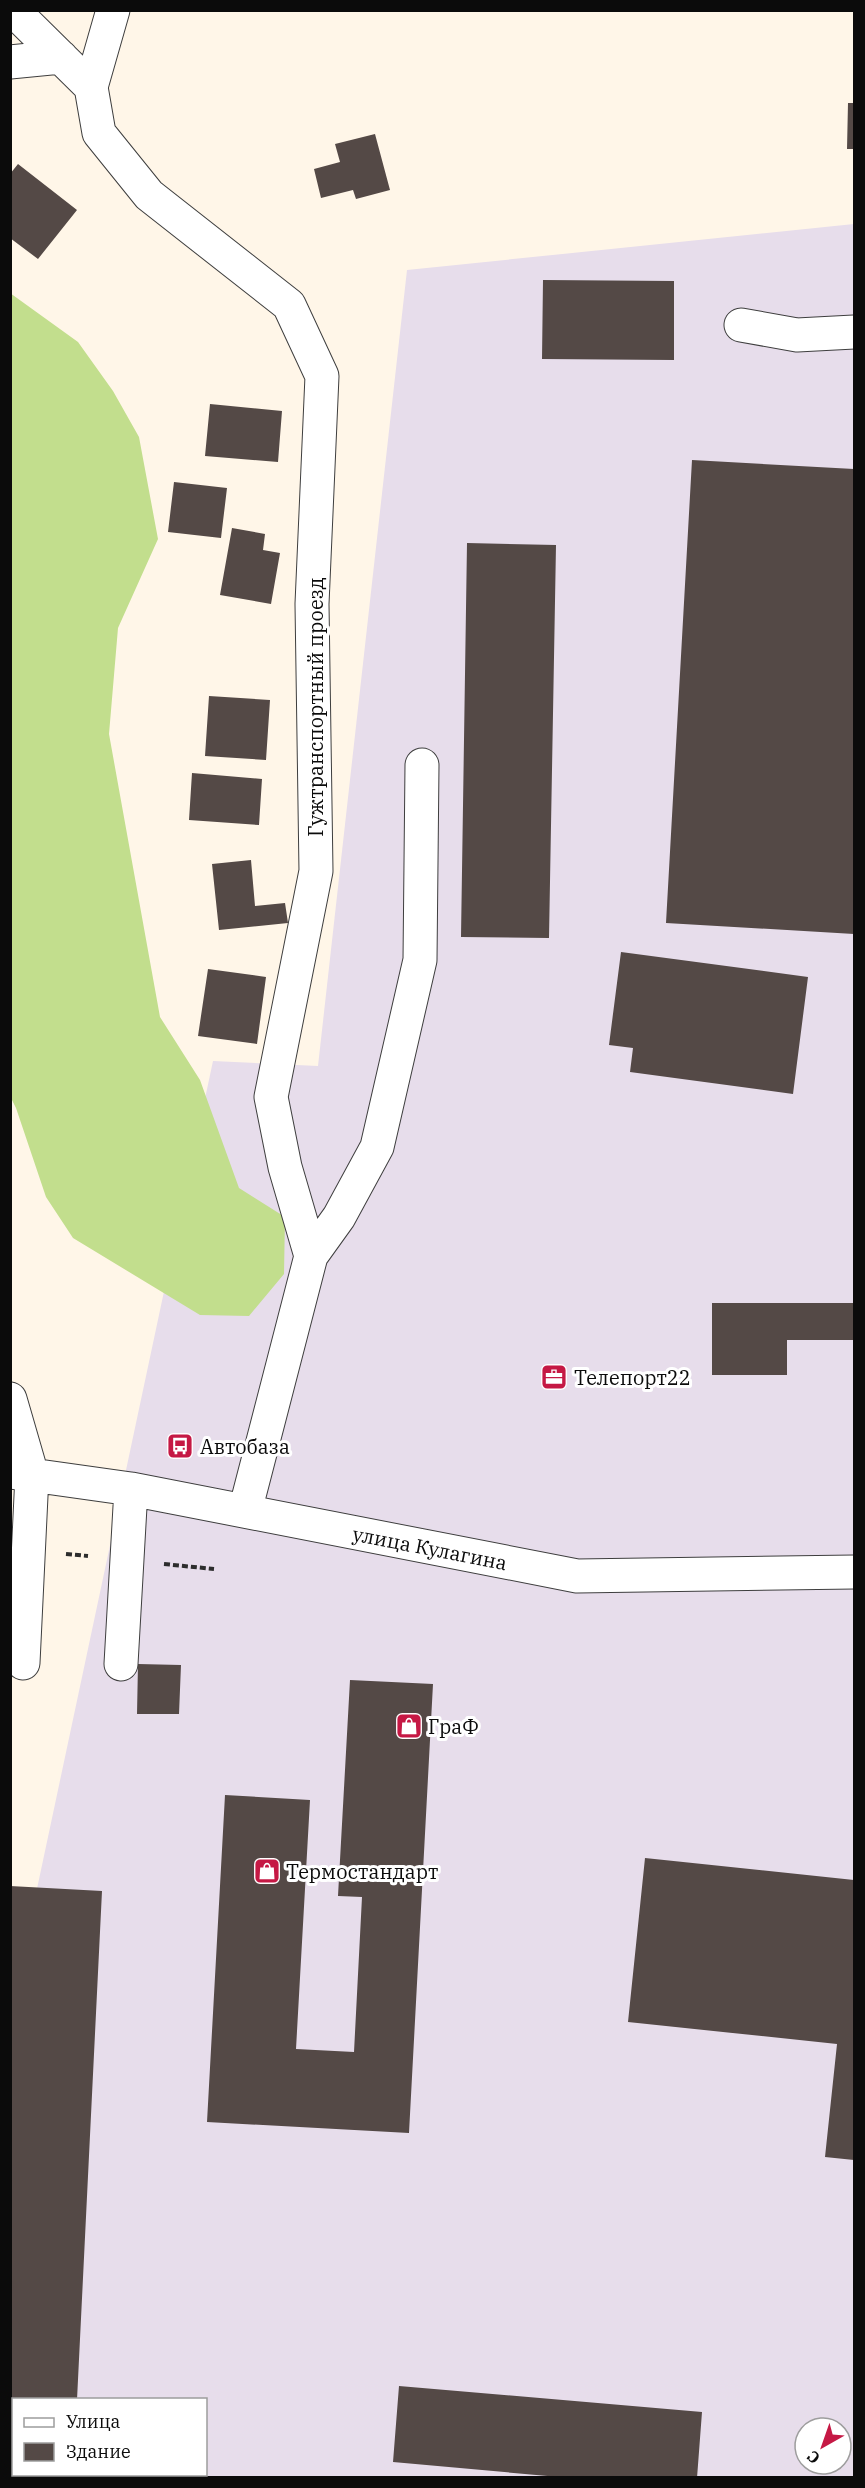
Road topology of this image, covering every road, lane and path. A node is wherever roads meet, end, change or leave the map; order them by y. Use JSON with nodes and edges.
{"nodes":[{"id":1,"x":13,"y":10,"type":"edge"},
{"id":2,"x":113,"y":10,"type":"edge"},
{"id":3,"x":61,"y":57,"type":"junction"},
{"id":4,"x":10,"y":62,"type":"edge"},
{"id":5,"x":91,"y":87,"type":"junction"},
{"id":6,"x":741,"y":325,"type":"dead end"},
{"id":7,"x":855,"y":332,"type":"edge"},
{"id":8,"x":422,"y":765,"type":"dead end"},
{"id":9,"x":311,"y":1256,"type":"junction"},
{"id":10,"x":10,"y":1399,"type":"edge"},
{"id":11,"x":21,"y":1474,"type":"edge"},
{"id":12,"x":131,"y":1489,"type":"junction"},
{"id":13,"x":245,"y":1511,"type":"junction"},
{"id":14,"x":855,"y":1572,"type":"edge"},
{"id":15,"x":23,"y":1663,"type":"dead end"},
{"id":16,"x":121,"y":1664,"type":"dead end"}],
"edges":[{"from":1,"to":3,"type":"street"},
{"from":2,"to":5,"type":"street"},
{"from":3,"to":4,"type":"street"},
{"from":3,"to":5,"type":"street"},
{"from":5,"to":9,"type":"street","name":"Гужтранспортный проезд"},
{"from":6,"to":7,"type":"street"},
{"from":8,"to":9,"type":"street"},
{"from":9,"to":13,"type":"street"},
{"from":10,"to":11,"type":"street"},
{"from":11,"to":12,"type":"street","name":"улица Кулагина"},
{"from":11,"to":15,"type":"street"},
{"from":12,"to":13,"type":"street","name":"улица Кулагина"},
{"from":12,"to":16,"type":"street"},
{"from":13,"to":14,"type":"street","name":"улица Кулагина"}]}
